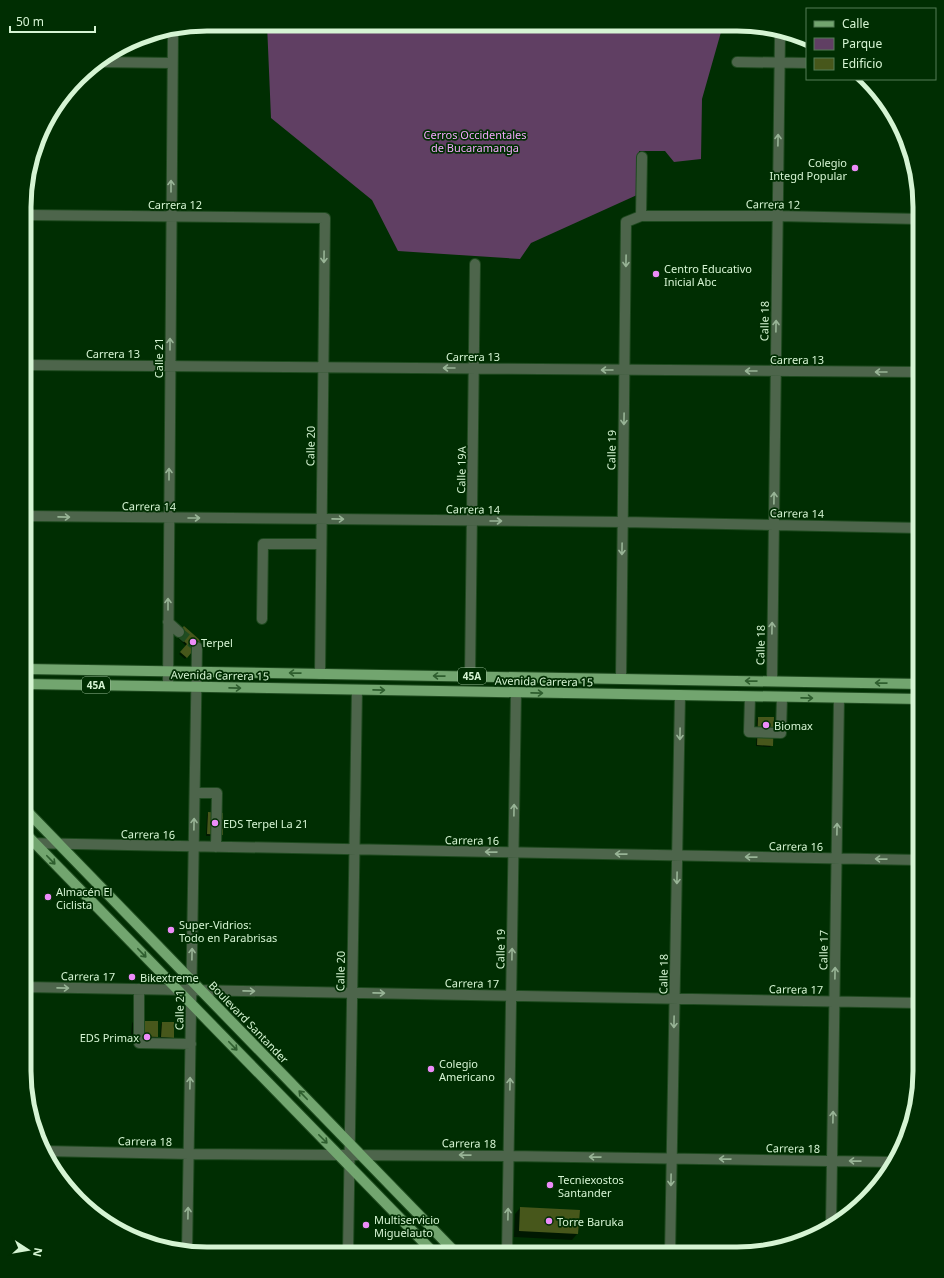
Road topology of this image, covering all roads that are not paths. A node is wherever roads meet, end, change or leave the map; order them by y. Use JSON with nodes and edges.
{"nodes":[{"id":1,"x":173,"y":34,"type":"edge"},
{"id":2,"x":780,"y":36,"type":"edge"},
{"id":3,"x":107,"y":62,"type":"edge"},
{"id":4,"x":737,"y":62,"type":"dead end"},
{"id":5,"x":779,"y":62,"type":"junction"},
{"id":6,"x":172,"y":63,"type":"junction"},
{"id":7,"x":806,"y":63,"type":"edge"},
{"id":8,"x":642,"y":157,"type":"dead end"},
{"id":9,"x":31,"y":215,"type":"edge"},
{"id":10,"x":171,"y":216,"type":"junction"},
{"id":11,"x":641,"y":216,"type":"junction"},
{"id":12,"x":777,"y":216,"type":"junction"},
{"id":13,"x":325,"y":218,"type":"joint"},
{"id":14,"x":913,"y":220,"type":"edge"},
{"id":15,"x":626,"y":222,"type":"joint"},
{"id":16,"x":475,"y":264,"type":"dead end"},
{"id":17,"x":31,"y":365,"type":"edge"},
{"id":18,"x":170,"y":366,"type":"junction"},
{"id":19,"x":323,"y":367,"type":"junction"},
{"id":20,"x":474,"y":368,"type":"junction"},
{"id":21,"x":624,"y":370,"type":"junction"},
{"id":22,"x":775,"y":371,"type":"junction"},
{"id":23,"x":913,"y":372,"type":"edge"},
{"id":24,"x":31,"y":516,"type":"edge"},
{"id":25,"x":169,"y":518,"type":"junction"},
{"id":26,"x":322,"y":519,"type":"junction"},
{"id":27,"x":472,"y":521,"type":"junction"},
{"id":28,"x":622,"y":522,"type":"junction"},
{"id":29,"x":774,"y":525,"type":"junction"},
{"id":30,"x":913,"y":528,"type":"edge"},
{"id":31,"x":321,"y":544,"type":"junction"},
{"id":32,"x":262,"y":619,"type":"dead end"},
{"id":33,"x":168,"y":622,"type":"junction"},
{"id":34,"x":179,"y":632,"type":"tunnel mouth"},
{"id":35,"x":197,"y":647,"type":"dead end"},
{"id":36,"x":31,"y":669,"type":"edge"},
{"id":37,"x":168,"y":671,"type":"junction"},
{"id":38,"x":196,"y":672,"type":"junction"},
{"id":39,"x":320,"y":674,"type":"junction"},
{"id":40,"x":470,"y":676,"type":"junction"},
{"id":41,"x":620,"y":679,"type":"junction"},
{"id":42,"x":772,"y":681,"type":"junction"},
{"id":43,"x":31,"y":684,"type":"edge"},
{"id":44,"x":913,"y":684,"type":"edge"},
{"id":45,"x":168,"y":686,"type":"junction"},
{"id":46,"x":196,"y":687,"type":"junction"},
{"id":47,"x":357,"y":690,"type":"junction"},
{"id":48,"x":516,"y":692,"type":"junction"},
{"id":49,"x":680,"y":695,"type":"junction"},
{"id":50,"x":750,"y":697,"type":"junction"},
{"id":51,"x":782,"y":697,"type":"junction"},
{"id":52,"x":839,"y":698,"type":"junction"},
{"id":53,"x":913,"y":699,"type":"edge"},
{"id":54,"x":195,"y":793,"type":"junction"},
{"id":55,"x":31,"y":815,"type":"edge"},
{"id":56,"x":31,"y":839,"type":"edge"},
{"id":57,"x":31,"y":842,"type":"edge"},
{"id":58,"x":59,"y":844,"type":"junction"},
{"id":59,"x":194,"y":847,"type":"junction"},
{"id":60,"x":216,"y":847,"type":"junction"},
{"id":61,"x":354,"y":850,"type":"junction"},
{"id":62,"x":514,"y":852,"type":"junction"},
{"id":63,"x":677,"y":856,"type":"junction"},
{"id":64,"x":837,"y":858,"type":"junction"},
{"id":65,"x":913,"y":860,"type":"edge"},
{"id":66,"x":31,"y":987,"type":"edge"},
{"id":67,"x":195,"y":987,"type":"junction"},
{"id":68,"x":140,"y":989,"type":"junction"},
{"id":69,"x":178,"y":990,"type":"junction"},
{"id":70,"x":352,"y":993,"type":"junction"},
{"id":71,"x":511,"y":995,"type":"junction"},
{"id":72,"x":675,"y":998,"type":"junction"},
{"id":73,"x":834,"y":1002,"type":"junction"},
{"id":74,"x":191,"y":1003,"type":"junction"},
{"id":75,"x":913,"y":1003,"type":"edge"},
{"id":76,"x":190,"y":1044,"type":"junction"},
{"id":77,"x":350,"y":1144,"type":"junction"},
{"id":78,"x":50,"y":1151,"type":"edge"},
{"id":79,"x":189,"y":1154,"type":"junction"},
{"id":80,"x":338,"y":1154,"type":"junction"},
{"id":81,"x":349,"y":1154,"type":"junction"},
{"id":82,"x":361,"y":1154,"type":"junction"},
{"id":83,"x":509,"y":1156,"type":"junction"},
{"id":84,"x":672,"y":1158,"type":"junction"},
{"id":85,"x":832,"y":1161,"type":"junction"},
{"id":86,"x":887,"y":1162,"type":"edge"},
{"id":87,"x":349,"y":1166,"type":"junction"},
{"id":88,"x":831,"y":1219,"type":"edge"},
{"id":89,"x":187,"y":1246,"type":"edge"},
{"id":90,"x":348,"y":1247,"type":"edge"},
{"id":91,"x":428,"y":1247,"type":"edge"},
{"id":92,"x":450,"y":1247,"type":"edge"},
{"id":93,"x":507,"y":1247,"type":"edge"},
{"id":94,"x":670,"y":1247,"type":"edge"}],
"edges":[{"from":1,"to":6,"type":"street","name":"Calle 21"},
{"from":2,"to":5,"type":"street","name":"Calle 18"},
{"from":3,"to":6,"type":"street"},
{"from":4,"to":5,"type":"street"},
{"from":5,"to":7,"type":"street"},
{"from":12,"to":5,"type":"street","name":"Calle 18","one_way":true},
{"from":10,"to":6,"type":"street","name":"Calle 21","one_way":true},
{"from":8,"to":11,"type":"street"},
{"from":9,"to":10,"type":"street","name":"Carrera 12"},
{"from":10,"to":13,"type":"street","name":"Carrera 12"},
{"from":18,"to":10,"type":"street","name":"Calle 21","one_way":true},
{"from":11,"to":12,"type":"street","name":"Carrera 12"},
{"from":11,"to":15,"type":"street","name":"Carrera 12"},
{"from":12,"to":14,"type":"street","name":"Carrera 12"},
{"from":22,"to":12,"type":"street","name":"Calle 18","one_way":true},
{"from":13,"to":19,"type":"street","name":"Calle 20","one_way":true},
{"from":15,"to":21,"type":"street","name":"Calle 19","one_way":true},
{"from":16,"to":20,"type":"street","name":"Calle 19A"},
{"from":17,"to":18,"type":"street","name":"Carrera 13"},
{"from":18,"to":19,"type":"street","name":"Carrera 13"},
{"from":25,"to":18,"type":"street","name":"Calle 21","one_way":true},
{"from":20,"to":19,"type":"street","name":"Carrera 13","one_way":true},
{"from":19,"to":26,"type":"street","name":"Calle 20"},
{"from":21,"to":20,"type":"street","name":"Carrera 13","one_way":true},
{"from":20,"to":27,"type":"street","name":"Calle 19A"},
{"from":22,"to":21,"type":"street","name":"Carrera 13","one_way":true},
{"from":21,"to":28,"type":"street","name":"Calle 19","one_way":true},
{"from":23,"to":22,"type":"street","name":"Carrera 13","one_way":true},
{"from":29,"to":22,"type":"street","name":"Calle 18","one_way":true},
{"from":24,"to":25,"type":"street","name":"Carrera 14","one_way":true},
{"from":25,"to":26,"type":"street","name":"Carrera 14","one_way":true},
{"from":33,"to":25,"type":"street","name":"Calle 21","one_way":true},
{"from":26,"to":27,"type":"street","name":"Carrera 14","one_way":true},
{"from":26,"to":31,"type":"street","name":"Calle 20"},
{"from":27,"to":28,"type":"street","name":"Carrera 14","one_way":true},
{"from":27,"to":40,"type":"street","name":"Calle 19A"},
{"from":28,"to":29,"type":"street","name":"Carrera 14"},
{"from":28,"to":41,"type":"street","name":"Calle 19","one_way":true},
{"from":29,"to":30,"type":"street","name":"Carrera 14"},
{"from":42,"to":29,"type":"street","name":"Calle 18","one_way":true},
{"from":31,"to":32,"type":"street"},
{"from":31,"to":39,"type":"street","name":"Calle 20"},
{"from":33,"to":34,"type":"street"},
{"from":33,"to":37,"type":"street","name":"Calle 21"},
{"from":35,"to":38,"type":"street","name":"Calle 21"},
{"from":36,"to":37,"type":"main road","name":"Avenida Carrera 15","number":"45A"},
{"from":37,"to":38,"type":"main road","name":"Avenida Carrera 15","number":"45A"},
{"from":37,"to":45,"type":"street","name":"Calle 21"},
{"from":39,"to":38,"type":"main road","name":"Avenida Carrera 15","number":"45A","one_way":true},
{"from":38,"to":46,"type":"street","name":"Calle 21"},
{"from":40,"to":39,"type":"main road","name":"Avenida Carrera 15","number":"45A","one_way":true},
{"from":40,"to":41,"type":"main road","name":"Avenida Carrera 15","number":"45A"},
{"from":42,"to":41,"type":"main road","name":"Avenida Carrera 15","number":"45A","one_way":true},
{"from":44,"to":42,"type":"main road","name":"Avenida Carrera 15","number":"45A","one_way":true},
{"from":43,"to":45,"type":"main road","name":"Avenida Carrera 15","number":"45A"},
{"from":45,"to":46,"type":"main road","name":"Avenida Carrera 15","number":"45A"},
{"from":46,"to":47,"type":"main road","name":"Avenida Carrera 15","number":"45A","one_way":true},
{"from":46,"to":54,"type":"street","name":"Calle 21"},
{"from":47,"to":48,"type":"main road","name":"Avenida Carrera 15","number":"45A","one_way":true},
{"from":47,"to":61,"type":"street","name":"Calle 20"},
{"from":48,"to":49,"type":"main road","name":"Avenida Carrera 15","number":"45A","one_way":true},
{"from":62,"to":48,"type":"street","name":"Calle 19","one_way":true},
{"from":49,"to":50,"type":"main road","name":"Avenida Carrera 15","number":"45A"},
{"from":49,"to":63,"type":"street","name":"Calle 18","one_way":true},
{"from":50,"to":51,"type":"main road","name":"Avenida Carrera 15","number":"45A"},
{"from":50,"to":51,"type":"street"},
{"from":51,"to":52,"type":"main road","name":"Avenida Carrera 15","number":"45A","one_way":true},
{"from":52,"to":53,"type":"main road","name":"Avenida Carrera 15","number":"45A"},
{"from":64,"to":52,"type":"street","name":"Calle 17","one_way":true},
{"from":59,"to":54,"type":"street","name":"Calle 21","one_way":true},
{"from":54,"to":60,"type":"street"},
{"from":55,"to":58,"type":"main road","name":"Boulevard Santander"},
{"from":56,"to":58,"type":"street","name":"Carrera 16"},
{"from":57,"to":69,"type":"main road","one_way":true},
{"from":58,"to":59,"type":"street","name":"Carrera 16"},
{"from":58,"to":67,"type":"main road","name":"Boulevard Santander"},
{"from":59,"to":60,"type":"street","name":"Carrera 16"},
{"from":67,"to":59,"type":"street","name":"Calle 21","one_way":true},
{"from":60,"to":61,"type":"street","name":"Carrera 16"},
{"from":62,"to":61,"type":"street","name":"Carrera 16","one_way":true},
{"from":61,"to":70,"type":"street","name":"Calle 20"},
{"from":63,"to":62,"type":"street","name":"Carrera 16","one_way":true},
{"from":71,"to":62,"type":"street","name":"Calle 19","one_way":true},
{"from":64,"to":63,"type":"street","name":"Carrera 16","one_way":true},
{"from":63,"to":72,"type":"street","name":"Calle 18","one_way":true},
{"from":65,"to":64,"type":"street","name":"Carrera 16","one_way":true},
{"from":73,"to":64,"type":"street","name":"Calle 17","one_way":true},
{"from":66,"to":68,"type":"street","name":"Carrera 17","one_way":true},
{"from":67,"to":69,"type":"street","name":"Carrera 17"},
{"from":67,"to":70,"type":"street","name":"Carrera 17","one_way":true},
{"from":67,"to":74,"type":"street","name":"Calle 21"},
{"from":77,"to":67,"type":"main road","name":"Boulevard Santander","one_way":true},
{"from":68,"to":69,"type":"street","name":"Carrera 17"},
{"from":68,"to":76,"type":"street"},
{"from":69,"to":74,"type":"main road"},
{"from":70,"to":71,"type":"street","name":"Carrera 17","one_way":true},
{"from":70,"to":77,"type":"street","name":"Calle 20"},
{"from":71,"to":72,"type":"street","name":"Carrera 17"},
{"from":83,"to":71,"type":"street","name":"Calle 19","one_way":true},
{"from":72,"to":73,"type":"street","name":"Carrera 17"},
{"from":72,"to":84,"type":"street","name":"Calle 18","one_way":true},
{"from":73,"to":75,"type":"street","name":"Carrera 17"},
{"from":85,"to":73,"type":"street","name":"Calle 17","one_way":true},
{"from":74,"to":76,"type":"street","name":"Calle 21"},
{"from":74,"to":80,"type":"main road","one_way":true},
{"from":79,"to":76,"type":"street","name":"Calle 21","one_way":true},
{"from":77,"to":81,"type":"street","name":"Calle 20"},
{"from":77,"to":82,"type":"main road","name":"Boulevard Santander"},
{"from":78,"to":79,"type":"street","name":"Carrera 18"},
{"from":79,"to":80,"type":"street","name":"Carrera 18"},
{"from":89,"to":79,"type":"street","name":"Calle 21","one_way":true},
{"from":80,"to":81,"type":"street","name":"Carrera 18"},
{"from":80,"to":87,"type":"main road"},
{"from":81,"to":82,"type":"street","name":"Carrera 18"},
{"from":81,"to":87,"type":"street","name":"Calle 20"},
{"from":83,"to":82,"type":"street","name":"Carrera 18","one_way":true},
{"from":82,"to":92,"type":"main road","name":"Boulevard Santander"},
{"from":84,"to":83,"type":"street","name":"Carrera 18","one_way":true},
{"from":93,"to":83,"type":"street","name":"Calle 19","one_way":true},
{"from":85,"to":84,"type":"street","name":"Carrera 18","one_way":true},
{"from":84,"to":94,"type":"street","name":"Calle 18","one_way":true},
{"from":86,"to":85,"type":"street","name":"Carrera 18","one_way":true},
{"from":85,"to":88,"type":"street","name":"Calle 17"},
{"from":87,"to":90,"type":"street","name":"Calle 20"},
{"from":87,"to":91,"type":"main road"}]}
